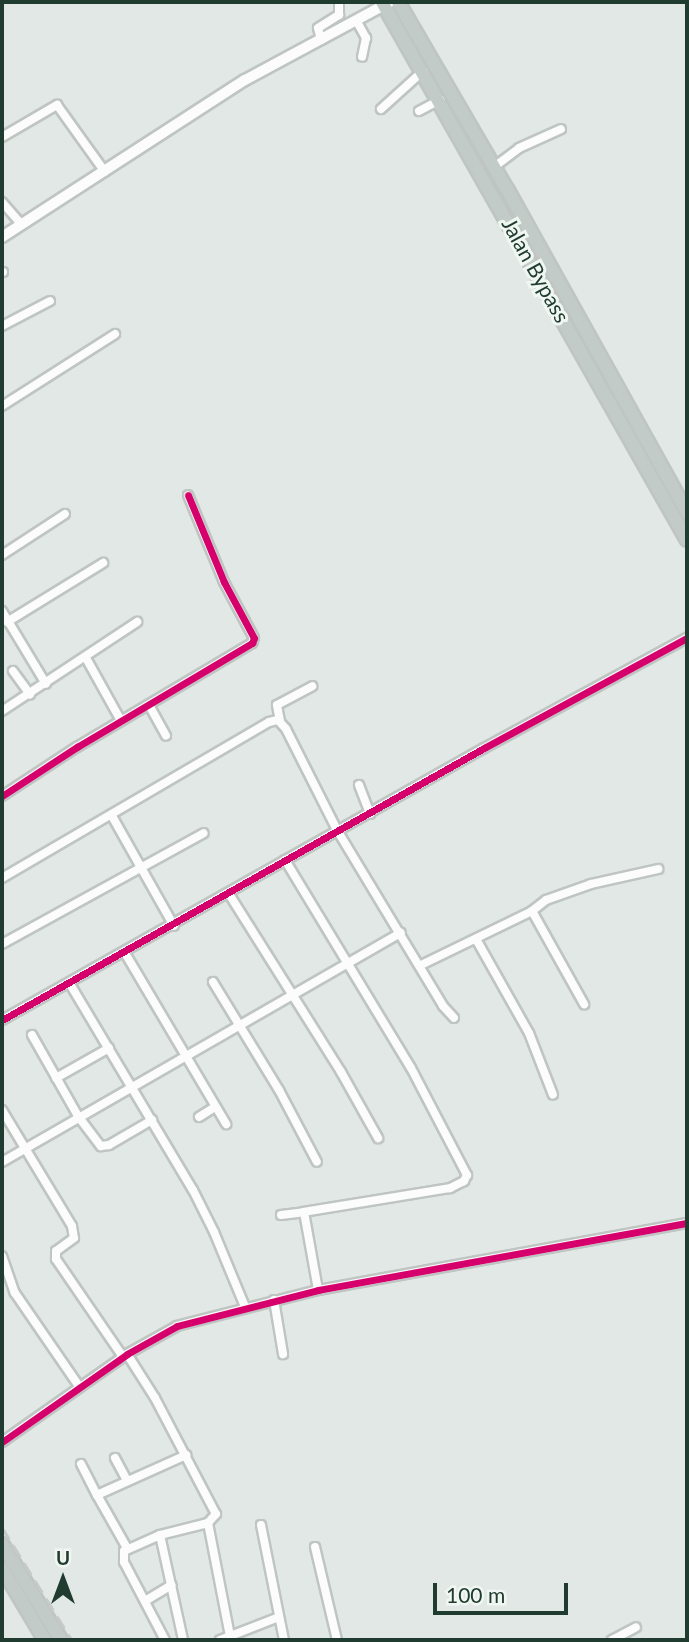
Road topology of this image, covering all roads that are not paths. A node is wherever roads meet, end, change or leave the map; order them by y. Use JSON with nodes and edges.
{"nodes":[{"id":1,"x":339,"y":2,"type":"edge"},
{"id":2,"x":398,"y":2,"type":"edge"},
{"id":3,"x":386,"y":3,"type":"edge"},
{"id":4,"x":356,"y":20,"type":"junction"},
{"id":5,"x":321,"y":40,"type":"junction"},
{"id":6,"x":362,"y":57,"type":"dead end"},
{"id":7,"x":423,"y":71,"type":"junction"},
{"id":8,"x":440,"y":100,"type":"junction"},
{"id":9,"x":381,"y":108,"type":"dead end"},
{"id":10,"x":419,"y":111,"type":"dead end"},
{"id":11,"x":561,"y":129,"type":"dead end"},
{"id":12,"x":2,"y":137,"type":"edge"},
{"id":13,"x":494,"y":167,"type":"junction"},
{"id":14,"x":105,"y":172,"type":"junction"},
{"id":15,"x":2,"y":202,"type":"edge"},
{"id":16,"x":21,"y":224,"type":"junction"},
{"id":17,"x":2,"y":237,"type":"edge"},
{"id":18,"x":50,"y":301,"type":"dead end"},
{"id":19,"x":2,"y":326,"type":"edge"},
{"id":20,"x":116,"y":334,"type":"dead end"},
{"id":21,"x":2,"y":406,"type":"edge"},
{"id":22,"x":660,"y":478,"type":"junction"},
{"id":23,"x":188,"y":495,"type":"dead end"},
{"id":24,"x":687,"y":512,"type":"edge"},
{"id":25,"x":65,"y":514,"type":"dead end"},
{"id":26,"x":687,"y":540,"type":"edge"},
{"id":27,"x":2,"y":555,"type":"edge"},
{"id":28,"x":103,"y":563,"type":"dead end"},
{"id":29,"x":2,"y":611,"type":"edge"},
{"id":30,"x":8,"y":622,"type":"junction"},
{"id":31,"x":137,"y":622,"type":"dead end"},
{"id":32,"x":687,"y":638,"type":"edge"},
{"id":33,"x":86,"y":658,"type":"junction"},
{"id":34,"x":13,"y":671,"type":"dead end"},
{"id":35,"x":46,"y":684,"type":"junction"},
{"id":36,"x":312,"y":686,"type":"dead end"},
{"id":37,"x":30,"y":694,"type":"junction"},
{"id":38,"x":149,"y":705,"type":"junction"},
{"id":39,"x":2,"y":711,"type":"edge"},
{"id":40,"x":121,"y":721,"type":"junction"},
{"id":41,"x":280,"y":721,"type":"junction"},
{"id":42,"x":166,"y":736,"type":"dead end"},
{"id":43,"x":359,"y":785,"type":"dead end"},
{"id":44,"x":2,"y":796,"type":"edge"},
{"id":45,"x":370,"y":814,"type":"junction"},
{"id":46,"x":112,"y":816,"type":"junction"},
{"id":47,"x":337,"y":830,"type":"junction"},
{"id":48,"x":204,"y":834,"type":"dead end"},
{"id":49,"x":285,"y":860,"type":"junction"},
{"id":50,"x":140,"y":869,"type":"junction"},
{"id":51,"x":658,"y":869,"type":"dead end"},
{"id":52,"x":2,"y":878,"type":"edge"},
{"id":53,"x":229,"y":894,"type":"junction"},
{"id":54,"x":532,"y":911,"type":"junction"},
{"id":55,"x":174,"y":926,"type":"junction"},
{"id":56,"x":401,"y":933,"type":"junction"},
{"id":57,"x":476,"y":939,"type":"junction"},
{"id":58,"x":2,"y":944,"type":"edge"},
{"id":59,"x":125,"y":953,"type":"junction"},
{"id":60,"x":347,"y":965,"type":"junction"},
{"id":61,"x":421,"y":965,"type":"junction"},
{"id":62,"x":213,"y":982,"type":"dead end"},
{"id":63,"x":70,"y":984,"type":"junction"},
{"id":64,"x":294,"y":996,"type":"junction"},
{"id":65,"x":583,"y":1004,"type":"dead end"},
{"id":66,"x":454,"y":1018,"type":"dead end"},
{"id":67,"x":2,"y":1020,"type":"edge"},
{"id":68,"x":240,"y":1027,"type":"junction"},
{"id":69,"x":32,"y":1035,"type":"dead end"},
{"id":70,"x":109,"y":1048,"type":"junction"},
{"id":71,"x":187,"y":1058,"type":"junction"},
{"id":72,"x":56,"y":1078,"type":"junction"},
{"id":73,"x":133,"y":1086,"type":"junction"},
{"id":74,"x":553,"y":1095,"type":"dead end"},
{"id":75,"x":215,"y":1107,"type":"junction"},
{"id":76,"x":2,"y":1110,"type":"edge"},
{"id":77,"x":78,"y":1116,"type":"junction"},
{"id":78,"x":199,"y":1116,"type":"dead end"},
{"id":79,"x":152,"y":1120,"type":"junction"},
{"id":80,"x":226,"y":1124,"type":"dead end"},
{"id":81,"x":378,"y":1138,"type":"dead end"},
{"id":82,"x":24,"y":1149,"type":"junction"},
{"id":83,"x":2,"y":1162,"type":"edge"},
{"id":84,"x":317,"y":1162,"type":"dead end"},
{"id":85,"x":304,"y":1212,"type":"junction"},
{"id":86,"x":281,"y":1215,"type":"dead end"},
{"id":87,"x":687,"y":1223,"type":"edge"},
{"id":88,"x":2,"y":1256,"type":"edge"},
{"id":89,"x":318,"y":1290,"type":"junction"},
{"id":90,"x":274,"y":1300,"type":"junction"},
{"id":91,"x":245,"y":1307,"type":"junction"},
{"id":92,"x":283,"y":1354,"type":"dead end"},
{"id":93,"x":125,"y":1355,"type":"junction"},
{"id":94,"x":79,"y":1386,"type":"junction"},
{"id":95,"x":2,"y":1442,"type":"edge"},
{"id":96,"x":186,"y":1455,"type":"junction"},
{"id":97,"x":115,"y":1458,"type":"dead end"},
{"id":98,"x":81,"y":1464,"type":"dead end"},
{"id":99,"x":127,"y":1481,"type":"junction"},
{"id":100,"x":97,"y":1495,"type":"junction"},
{"id":101,"x":208,"y":1522,"type":"junction"},
{"id":102,"x":261,"y":1525,"type":"dead end"},
{"id":103,"x":160,"y":1535,"type":"junction"},
{"id":104,"x":2,"y":1545,"type":"edge"},
{"id":105,"x":315,"y":1547,"type":"dead end"},
{"id":106,"x":127,"y":1548,"type":"junction"},
{"id":107,"x":2,"y":1570,"type":"edge"},
{"id":108,"x":172,"y":1585,"type":"junction"},
{"id":109,"x":145,"y":1601,"type":"junction"},
{"id":110,"x":279,"y":1617,"type":"junction"},
{"id":111,"x":636,"y":1627,"type":"dead end"},
{"id":112,"x":230,"y":1636,"type":"junction"},
{"id":113,"x":45,"y":1640,"type":"edge"},
{"id":114,"x":61,"y":1640,"type":"edge"},
{"id":115,"x":165,"y":1640,"type":"edge"},
{"id":116,"x":183,"y":1640,"type":"edge"},
{"id":117,"x":220,"y":1640,"type":"edge"},
{"id":118,"x":284,"y":1640,"type":"edge"},
{"id":119,"x":337,"y":1640,"type":"edge"},
{"id":120,"x":612,"y":1640,"type":"edge"}],
"edges":[{"from":1,"to":5,"type":"street"},
{"from":2,"to":13,"type":"highway","name":"Jalan Bypass"},
{"from":3,"to":4,"type":"street"},
{"from":3,"to":7,"type":"highway","name":"Jalan Bypass"},
{"from":4,"to":5,"type":"street"},
{"from":4,"to":6,"type":"street"},
{"from":5,"to":14,"type":"street"},
{"from":7,"to":8,"type":"highway","name":"Jalan Bypass"},
{"from":7,"to":9,"type":"street"},
{"from":8,"to":10,"type":"street"},
{"from":8,"to":22,"type":"highway","name":"Jalan Bypass"},
{"from":11,"to":13,"type":"street"},
{"from":12,"to":14,"type":"street"},
{"from":13,"to":22,"type":"highway","name":"Jalan Bypass"},
{"from":14,"to":16,"type":"street"},
{"from":15,"to":16,"type":"street"},
{"from":16,"to":17,"type":"street"},
{"from":18,"to":19,"type":"street"},
{"from":20,"to":21,"type":"street"},
{"from":22,"to":24,"type":"highway","name":"Jalan Bypass"},
{"from":22,"to":26,"type":"highway","name":"Jalan Bypass"},
{"from":23,"to":38,"type":"street"},
{"from":25,"to":27,"type":"street"},
{"from":28,"to":30,"type":"street"},
{"from":29,"to":30,"type":"street"},
{"from":30,"to":35,"type":"street"},
{"from":31,"to":33,"type":"street"},
{"from":32,"to":45,"type":"street"},
{"from":33,"to":35,"type":"street"},
{"from":33,"to":40,"type":"street"},
{"from":34,"to":37,"type":"street"},
{"from":35,"to":37,"type":"street"},
{"from":36,"to":41,"type":"street"},
{"from":37,"to":39,"type":"street"},
{"from":38,"to":40,"type":"street"},
{"from":38,"to":42,"type":"street"},
{"from":40,"to":44,"type":"street"},
{"from":41,"to":46,"type":"street"},
{"from":41,"to":47,"type":"street"},
{"from":43,"to":45,"type":"street"},
{"from":45,"to":47,"type":"street"},
{"from":46,"to":50,"type":"street"},
{"from":46,"to":52,"type":"street"},
{"from":47,"to":49,"type":"street"},
{"from":47,"to":56,"type":"street"},
{"from":48,"to":50,"type":"street"},
{"from":49,"to":53,"type":"street"},
{"from":49,"to":60,"type":"street"},
{"from":50,"to":55,"type":"street"},
{"from":50,"to":58,"type":"street"},
{"from":51,"to":54,"type":"street"},
{"from":53,"to":55,"type":"street"},
{"from":53,"to":64,"type":"street"},
{"from":54,"to":57,"type":"street"},
{"from":54,"to":65,"type":"street"},
{"from":55,"to":59,"type":"street"},
{"from":56,"to":60,"type":"street"},
{"from":56,"to":61,"type":"street"},
{"from":57,"to":61,"type":"street"},
{"from":57,"to":74,"type":"street"},
{"from":59,"to":63,"type":"street"},
{"from":59,"to":71,"type":"street"},
{"from":60,"to":64,"type":"street"},
{"from":60,"to":85,"type":"street"},
{"from":61,"to":66,"type":"street"},
{"from":62,"to":68,"type":"street"},
{"from":63,"to":67,"type":"street"},
{"from":63,"to":70,"type":"street"},
{"from":64,"to":68,"type":"street"},
{"from":64,"to":81,"type":"street"},
{"from":68,"to":71,"type":"street"},
{"from":68,"to":84,"type":"street"},
{"from":69,"to":72,"type":"street"},
{"from":70,"to":72,"type":"street"},
{"from":70,"to":73,"type":"street"},
{"from":71,"to":73,"type":"street"},
{"from":71,"to":75,"type":"street"},
{"from":72,"to":77,"type":"street"},
{"from":73,"to":77,"type":"street"},
{"from":73,"to":79,"type":"street"},
{"from":75,"to":78,"type":"street"},
{"from":75,"to":80,"type":"street"},
{"from":76,"to":82,"type":"street"},
{"from":77,"to":79,"type":"street"},
{"from":77,"to":82,"type":"street"},
{"from":79,"to":91,"type":"street"},
{"from":82,"to":83,"type":"street"},
{"from":82,"to":93,"type":"street"},
{"from":85,"to":86,"type":"street"},
{"from":85,"to":89,"type":"street"},
{"from":87,"to":89,"type":"street"},
{"from":88,"to":94,"type":"street"},
{"from":89,"to":90,"type":"street"},
{"from":90,"to":91,"type":"street"},
{"from":90,"to":92,"type":"street"},
{"from":91,"to":93,"type":"street"},
{"from":93,"to":94,"type":"street"},
{"from":93,"to":96,"type":"street"},
{"from":94,"to":95,"type":"street"},
{"from":96,"to":99,"type":"street"},
{"from":96,"to":101,"type":"street"},
{"from":97,"to":99,"type":"street"},
{"from":98,"to":100,"type":"street"},
{"from":99,"to":100,"type":"street"},
{"from":100,"to":106,"type":"street"},
{"from":101,"to":103,"type":"street"},
{"from":101,"to":112,"type":"street"},
{"from":102,"to":110,"type":"street"},
{"from":103,"to":106,"type":"street"},
{"from":103,"to":108,"type":"street"},
{"from":104,"to":114,"type":"highway"},
{"from":105,"to":119,"type":"street"},
{"from":106,"to":109,"type":"street"},
{"from":107,"to":113,"type":"highway"},
{"from":108,"to":109,"type":"street"},
{"from":108,"to":116,"type":"street"},
{"from":109,"to":115,"type":"street"},
{"from":110,"to":112,"type":"street"},
{"from":110,"to":118,"type":"street"},
{"from":111,"to":120,"type":"street"},
{"from":112,"to":117,"type":"street"}]}
